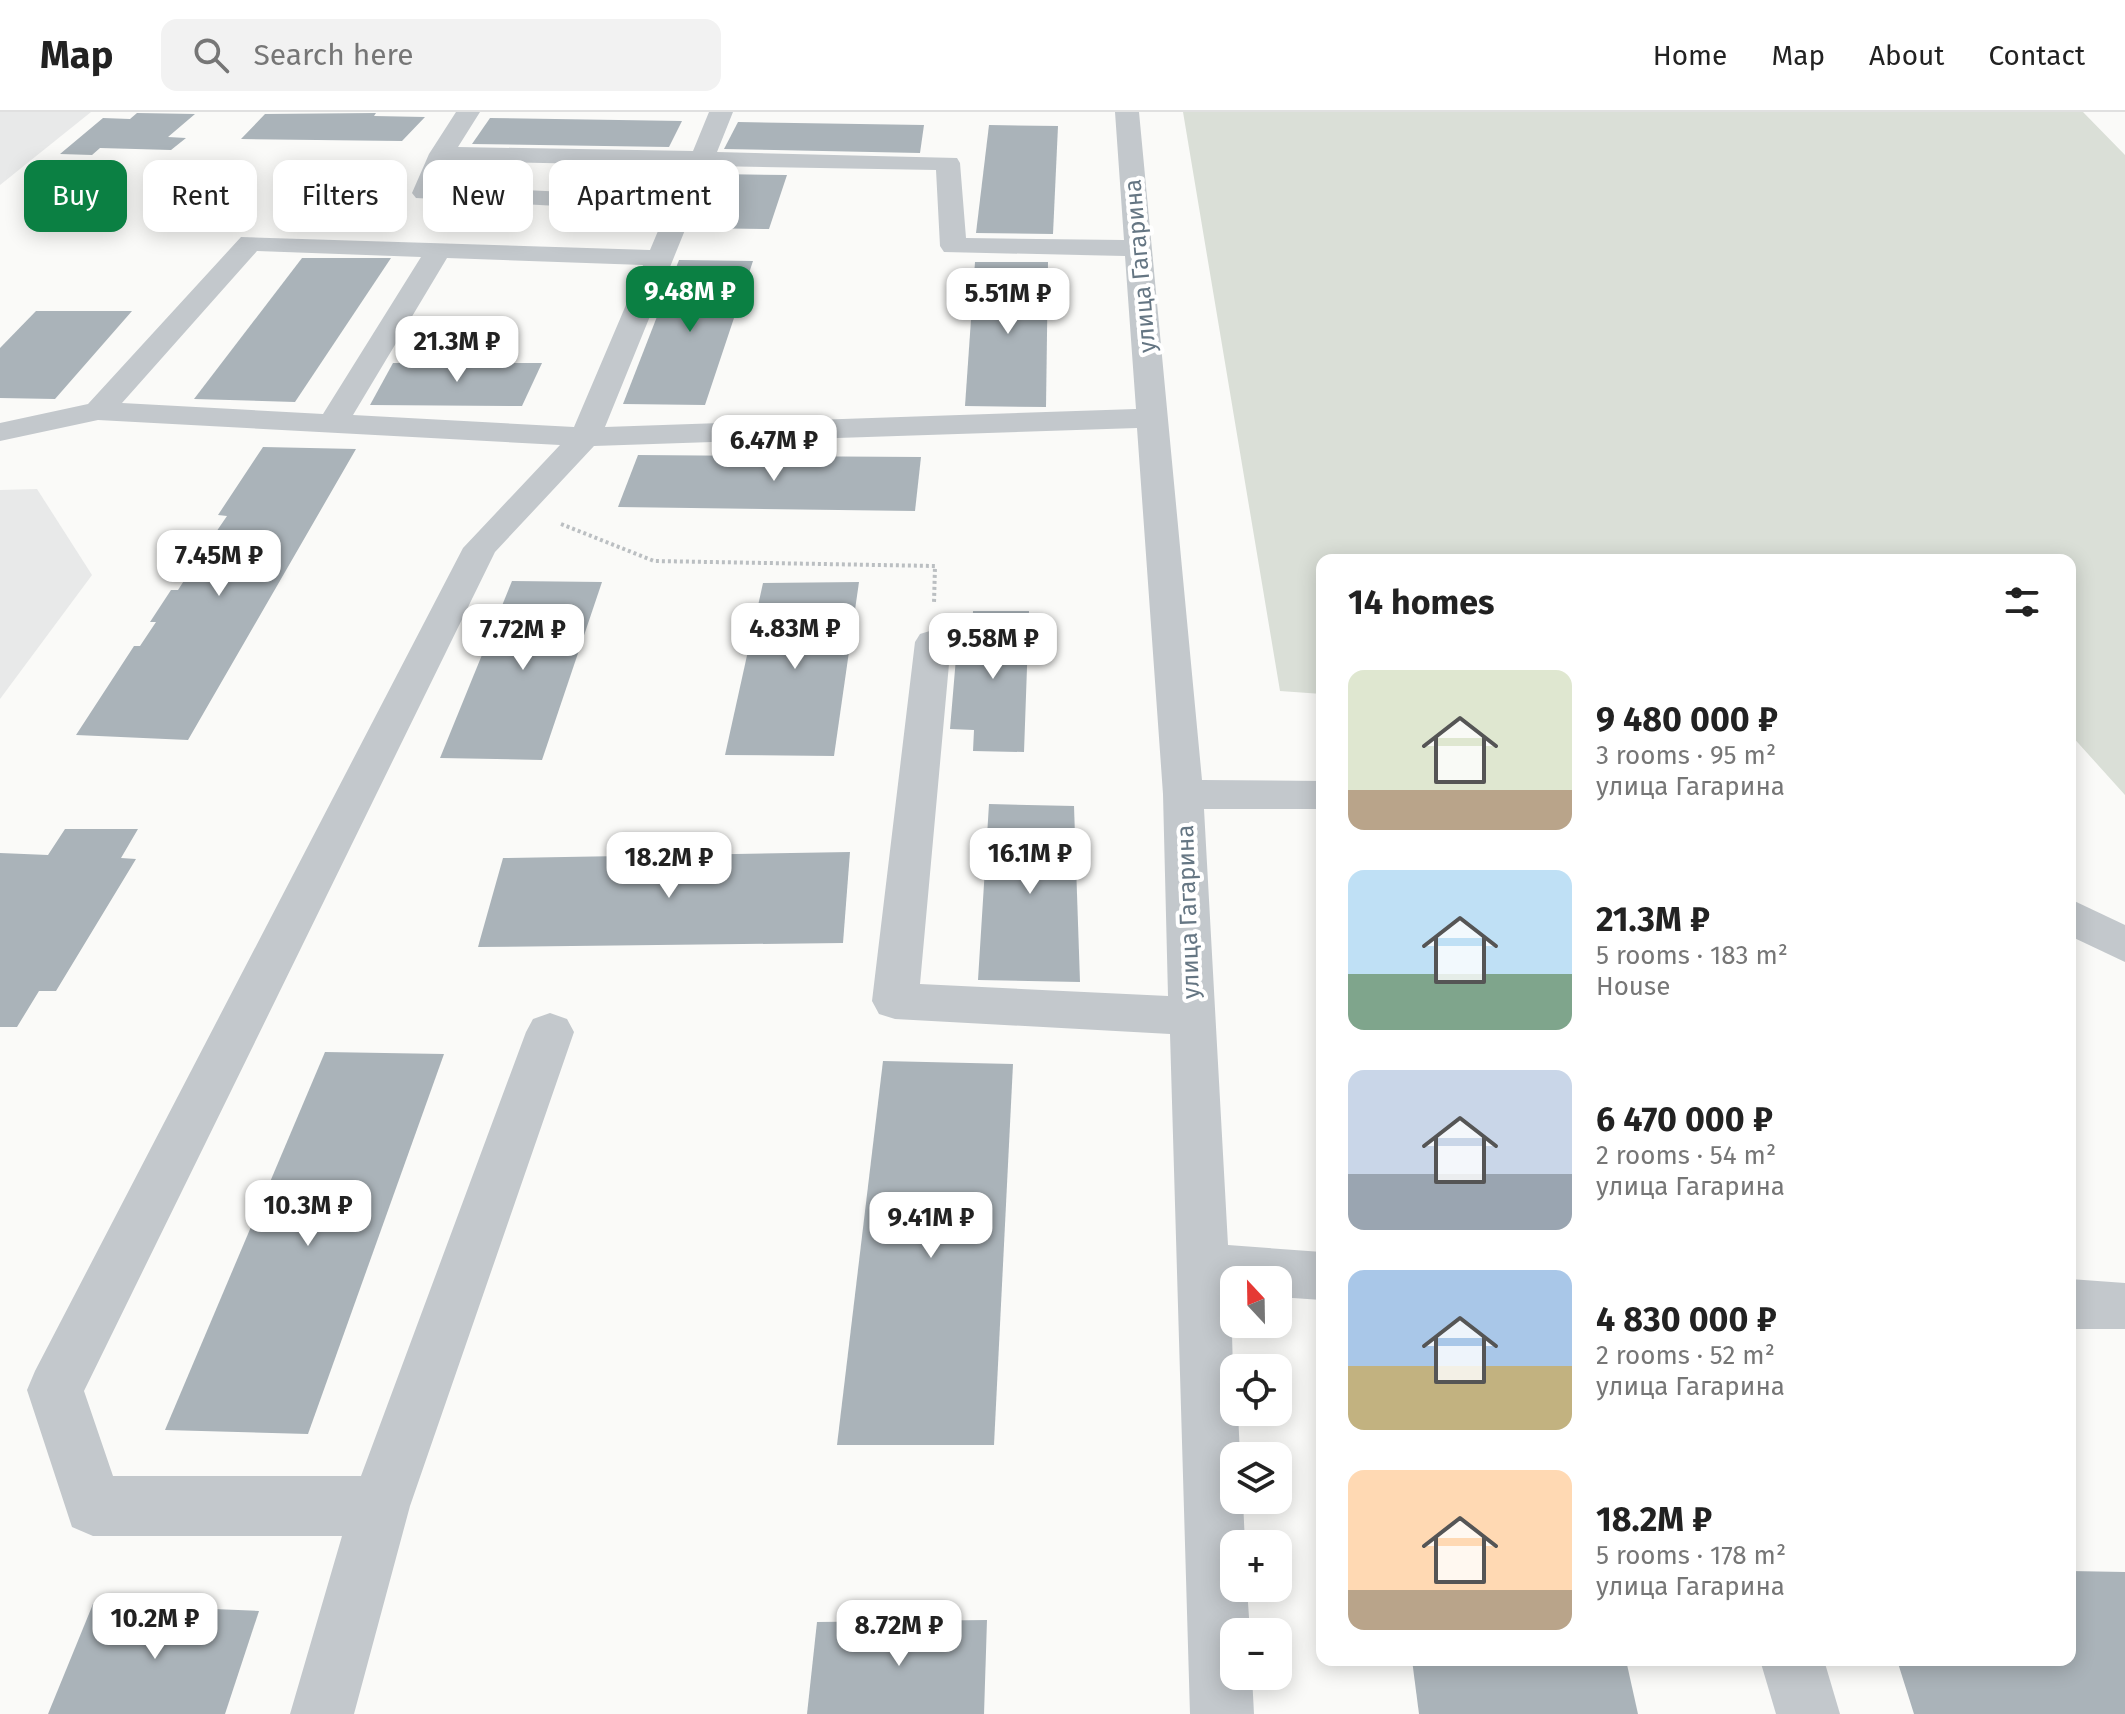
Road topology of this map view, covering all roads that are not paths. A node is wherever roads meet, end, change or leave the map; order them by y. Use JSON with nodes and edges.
{"nodes":[{"id":1,"x":468,"y":112,"type":"edge"},
{"id":2,"x":721,"y":112,"type":"edge"},
{"id":3,"x":1127,"y":112,"type":"edge"},
{"id":4,"x":441,"y":154,"type":"junction"},
{"id":5,"x":701,"y":158,"type":"junction"},
{"id":6,"x":549,"y":199,"type":"edge"},
{"id":7,"x":671,"y":232,"type":"edge"},
{"id":8,"x":1138,"y":248,"type":"junction"},
{"id":9,"x":439,"y":250,"type":"junction"},
{"id":10,"x":660,"y":258,"type":"junction"},
{"id":11,"x":98,"y":411,"type":"junction"},
{"id":12,"x":1152,"y":418,"type":"junction"},
{"id":13,"x":333,"y":423,"type":"junction"},
{"id":14,"x":0,"y":432,"type":"edge"},
{"id":15,"x":585,"y":437,"type":"junction"},
{"id":16,"x":933,"y":642,"type":"road end"},
{"id":17,"x":1183,"y":794,"type":"junction"},
{"id":18,"x":1316,"y":795,"type":"edge"},
{"id":19,"x":2076,"y":919,"type":"edge"},
{"id":20,"x":2125,"y":945,"type":"edge"},
{"id":21,"x":1192,"y":1016,"type":"junction"},
{"id":22,"x":550,"y":1032,"type":"dead end"},
{"id":23,"x":1203,"y":1268,"type":"junction"},
{"id":24,"x":1316,"y":1276,"type":"edge"},
{"id":25,"x":380,"y":1506,"type":"junction"},
{"id":26,"x":1794,"y":1666,"type":"edge"},
{"id":27,"x":322,"y":1714,"type":"edge"},
{"id":28,"x":1222,"y":1714,"type":"edge"},
{"id":29,"x":1808,"y":1714,"type":"edge"}],
"edges":[{"from":1,"to":4,"type":"street"},
{"from":2,"to":5,"type":"street"},
{"from":3,"to":8,"type":"street","name":"улица Гагарина"},
{"from":4,"to":5,"type":"street"},
{"from":4,"to":6,"type":"street"},
{"from":5,"to":8,"type":"street"},
{"from":7,"to":10,"type":"street"},
{"from":8,"to":12,"type":"street","name":"улица Гагарина"},
{"from":9,"to":10,"type":"street"},
{"from":9,"to":11,"type":"street"},
{"from":9,"to":13,"type":"street"},
{"from":10,"to":15,"type":"street"},
{"from":11,"to":13,"type":"street"},
{"from":11,"to":14,"type":"street"},
{"from":12,"to":15,"type":"street"},
{"from":12,"to":17,"type":"street","name":"улица Гагарина"},
{"from":13,"to":15,"type":"street"},
{"from":15,"to":25,"type":"street"},
{"from":16,"to":21,"type":"street"},
{"from":17,"to":18,"type":"street"},
{"from":17,"to":21,"type":"street","name":"улица Гагарина"},
{"from":19,"to":20,"type":"street"},
{"from":21,"to":23,"type":"street","name":"улица Гагарина"},
{"from":22,"to":25,"type":"street"},
{"from":23,"to":24,"type":"street"},
{"from":23,"to":28,"type":"street","name":"улица Гагарина"},
{"from":25,"to":27,"type":"street"},
{"from":26,"to":29,"type":"street"}]}
